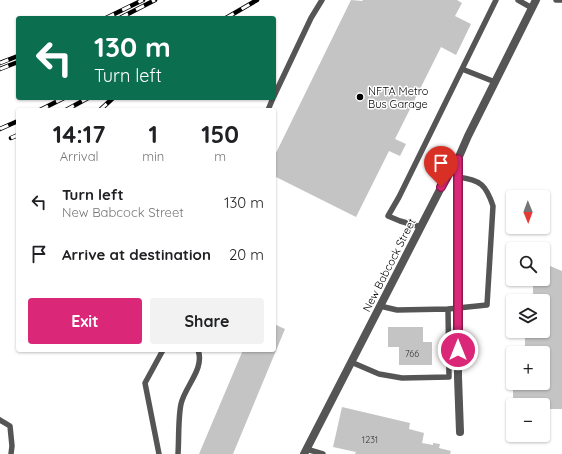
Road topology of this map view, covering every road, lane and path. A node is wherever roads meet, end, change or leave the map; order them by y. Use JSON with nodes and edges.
{"nodes":[{"id":1,"x":322,"y":0,"type":"edge"},
{"id":2,"x":496,"y":0,"type":"edge"},
{"id":3,"x":518,"y":0,"type":"edge"},
{"id":4,"x":536,"y":0,"type":"edge"},
{"id":5,"x":556,"y":0,"type":"edge"},
{"id":6,"x":562,"y":0,"type":"edge"},
{"id":7,"x":532,"y":8,"type":"junction"},
{"id":8,"x":462,"y":69,"type":"junction"},
{"id":9,"x":495,"y":82,"type":"junction"},
{"id":10,"x":276,"y":93,"type":"edge"},
{"id":11,"x":458,"y":159,"type":"junction"},
{"id":12,"x":458,"y":177,"type":"junction"},
{"id":13,"x":421,"y":227,"type":"junction"},
{"id":14,"x":380,"y":306,"type":"junction"},
{"id":15,"x":458,"y":308,"type":"junction"},
{"id":16,"x":448,"y":309,"type":"junction"},
{"id":17,"x":162,"y":352,"type":"edge"},
{"id":18,"x":199,"y":352,"type":"edge"},
{"id":19,"x":351,"y":362,"type":"junction"},
{"id":20,"x":450,"y":377,"type":"junction"},
{"id":21,"x":458,"y":377,"type":"junction"},
{"id":22,"x":0,"y":420,"type":"edge"},
{"id":23,"x":460,"y":432,"type":"dead end"},
{"id":24,"x":305,"y":452,"type":"edge"},
{"id":25,"x":11,"y":454,"type":"edge"},
{"id":26,"x":159,"y":454,"type":"edge"},
{"id":27,"x":178,"y":454,"type":"edge"},
{"id":28,"x":323,"y":454,"type":"edge"}],
"edges":[{"from":1,"to":10,"type":"lane"},
{"from":2,"to":8,"type":"lane"},
{"from":3,"to":7,"type":"lane"},
{"from":4,"to":7,"type":"street","name":"New Babcock Street"},
{"from":5,"to":6,"type":"lane"},
{"from":7,"to":9,"type":"street","name":"New Babcock Street"},
{"from":8,"to":9,"type":"lane"},
{"from":8,"to":13,"type":"lane"},
{"from":9,"to":11,"type":"street","name":"New Babcock Street"},
{"from":11,"to":12,"type":"street"},
{"from":11,"to":13,"type":"street","name":"New Babcock Street"},
{"from":12,"to":15,"type":"street"},
{"from":12,"to":15,"type":"lane"},
{"from":13,"to":14,"type":"street","name":"New Babcock Street"},
{"from":14,"to":16,"type":"lane"},
{"from":14,"to":19,"type":"street","name":"New Babcock Street"},
{"from":15,"to":16,"type":"lane"},
{"from":15,"to":21,"type":"street"},
{"from":16,"to":20,"type":"lane"},
{"from":17,"to":26,"type":"lane"},
{"from":18,"to":27,"type":"lane"},
{"from":19,"to":20,"type":"lane"},
{"from":19,"to":24,"type":"street","name":"New Babcock Street"},
{"from":20,"to":21,"type":"lane"},
{"from":21,"to":23,"type":"street"},
{"from":22,"to":25,"type":"lane"},
{"from":24,"to":28,"type":"lane"}]}
